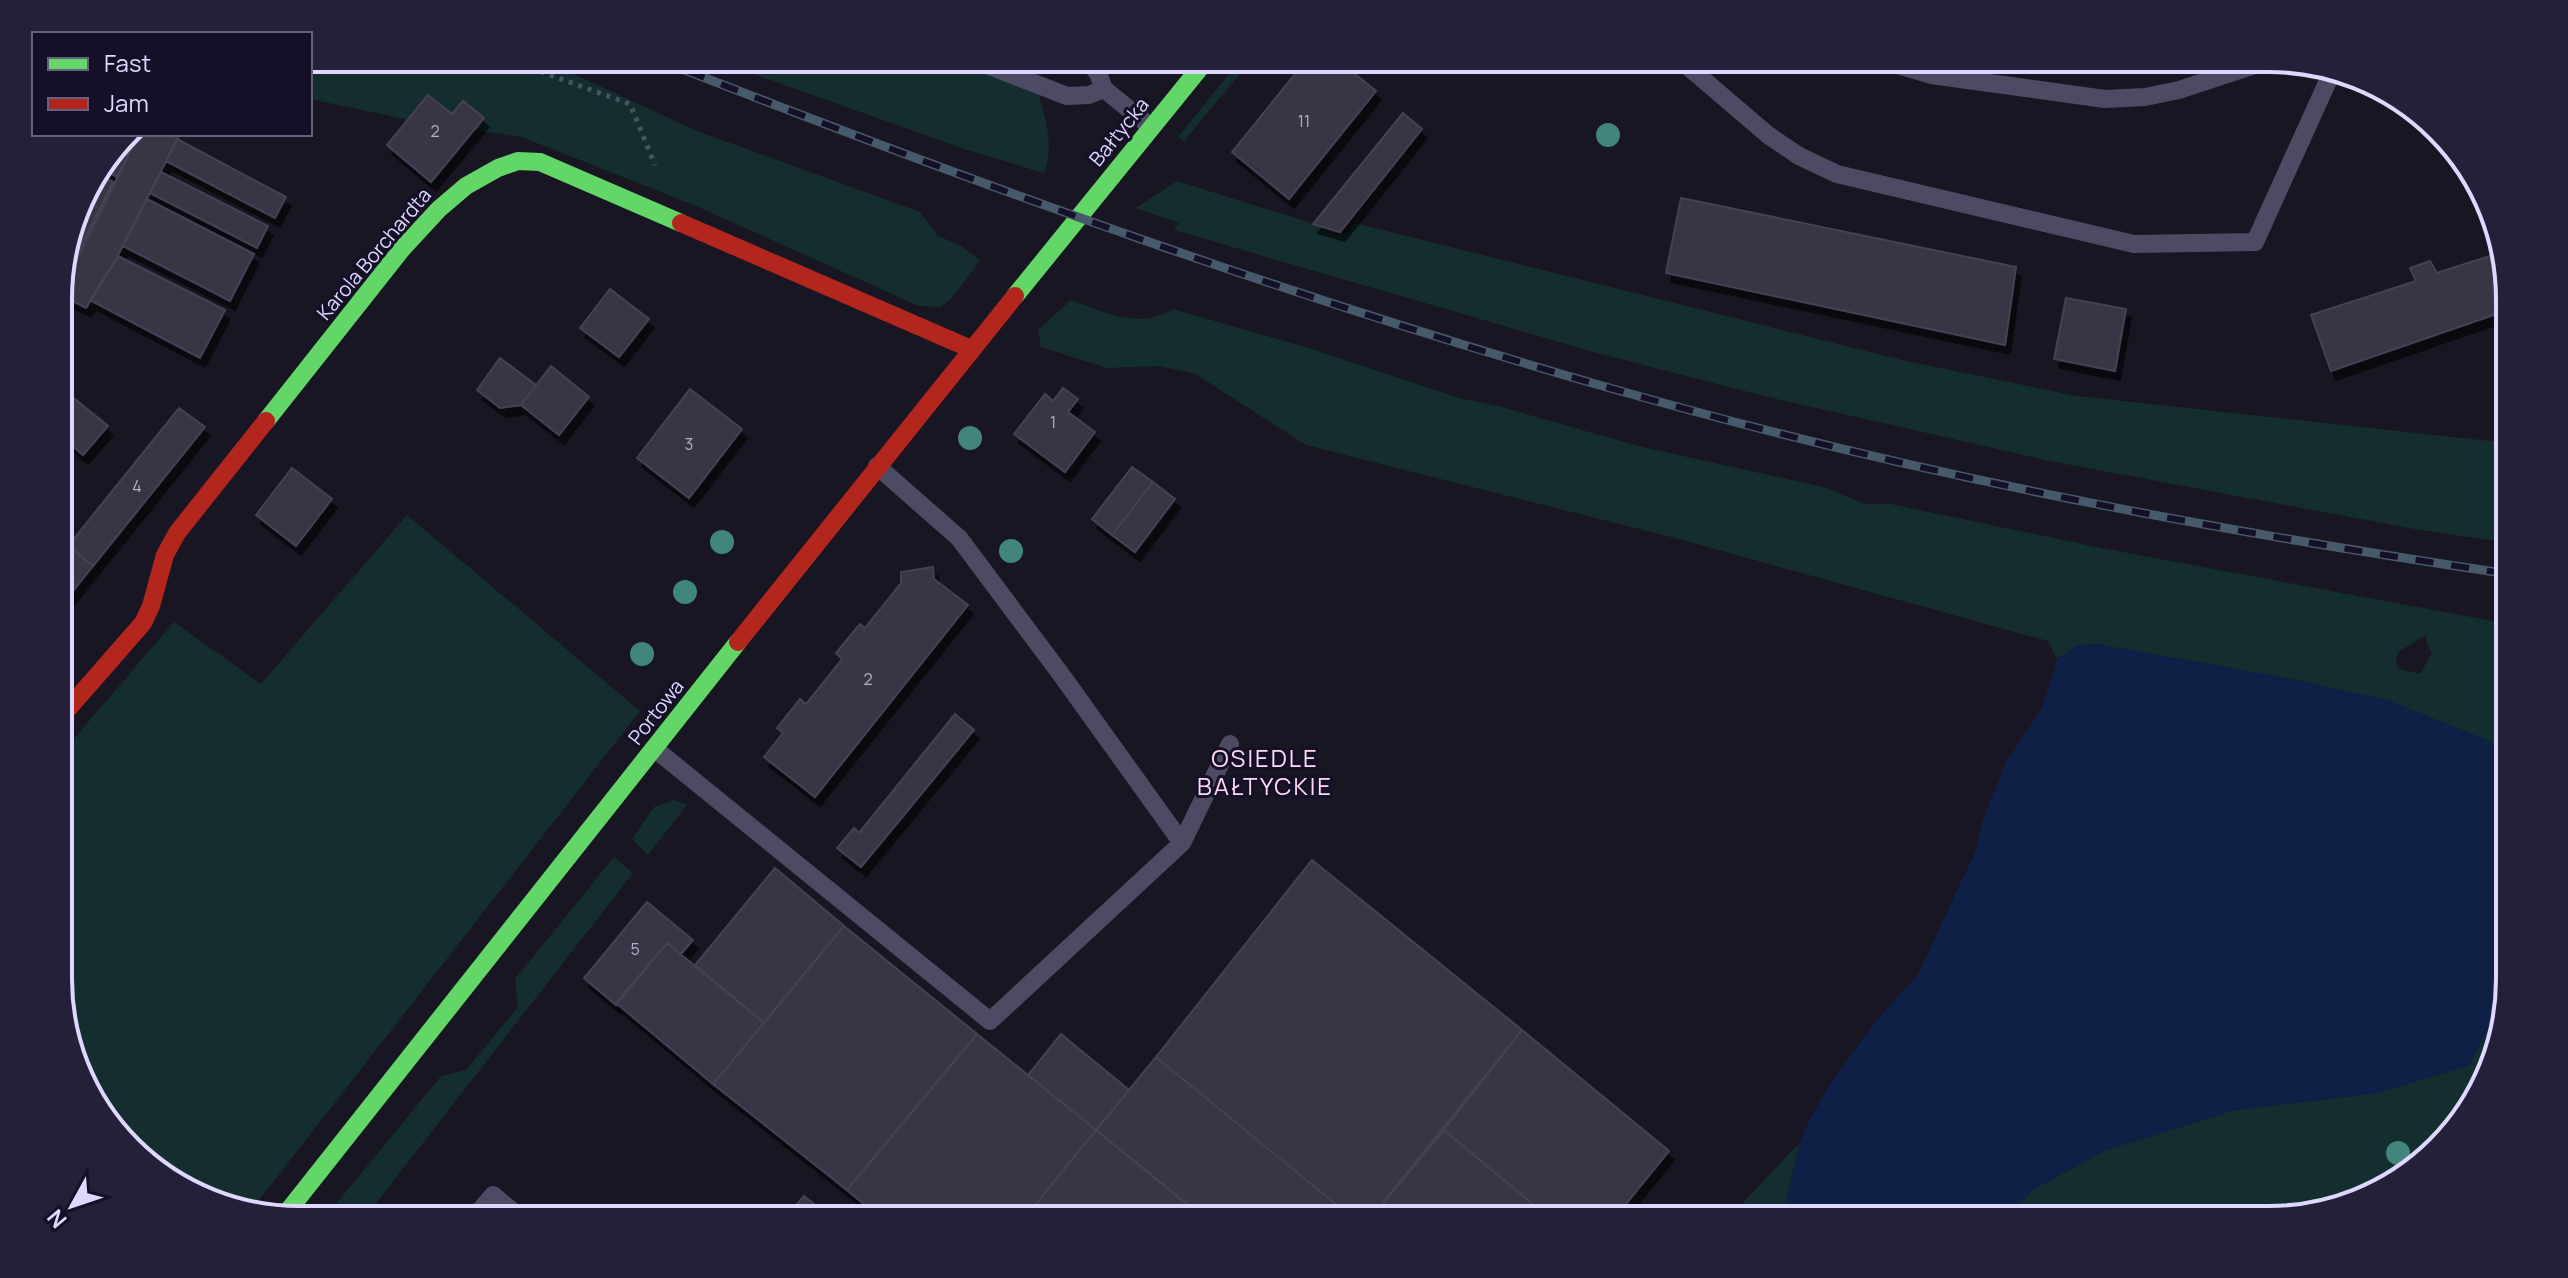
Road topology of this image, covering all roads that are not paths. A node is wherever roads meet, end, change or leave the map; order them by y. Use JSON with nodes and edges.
{"nodes":[{"id":1,"x":1005,"y":72,"type":"edge"},
{"id":2,"x":1097,"y":72,"type":"edge"},
{"id":3,"x":1196,"y":72,"type":"edge"},
{"id":4,"x":1694,"y":72,"type":"edge"},
{"id":5,"x":1921,"y":72,"type":"edge"},
{"id":6,"x":2234,"y":72,"type":"edge"},
{"id":7,"x":2328,"y":80,"type":"edge"},
{"id":8,"x":1104,"y":89,"type":"junction"},
{"id":9,"x":1151,"y":127,"type":"junction"},
{"id":10,"x":1063,"y":234,"type":"joint"},
{"id":11,"x":971,"y":349,"type":"junction"},
{"id":12,"x":877,"y":466,"type":"junction"},
{"id":13,"x":72,"y":704,"type":"edge"},
{"id":14,"x":1230,"y":744,"type":"dead end"},
{"id":15,"x":655,"y":749,"type":"junction"},
{"id":16,"x":1182,"y":843,"type":"junction"},
{"id":17,"x":292,"y":1206,"type":"edge"},
{"id":18,"x":484,"y":1206,"type":"edge"},
{"id":19,"x":506,"y":1206,"type":"edge"}],
"edges":[{"from":1,"to":8,"type":"lane"},
{"from":2,"to":8,"type":"lane"},
{"from":3,"to":9,"type":"main road","name":"Bałtycka"},
{"from":4,"to":7,"type":"lane"},
{"from":5,"to":6,"type":"lane"},
{"from":8,"to":9,"type":"lane"},
{"from":9,"to":10,"type":"main road","name":"Bałtycka"},
{"from":10,"to":11,"type":"main road","name":"Portowa"},
{"from":11,"to":12,"type":"main road","name":"Portowa"},
{"from":11,"to":13,"type":"main road","name":"Karola Borchardta"},
{"from":12,"to":15,"type":"main road","name":"Portowa"},
{"from":12,"to":16,"type":"lane"},
{"from":14,"to":16,"type":"lane"},
{"from":15,"to":16,"type":"lane"},
{"from":15,"to":17,"type":"main road","name":"Portowa"},
{"from":18,"to":19,"type":"lane"}]}
